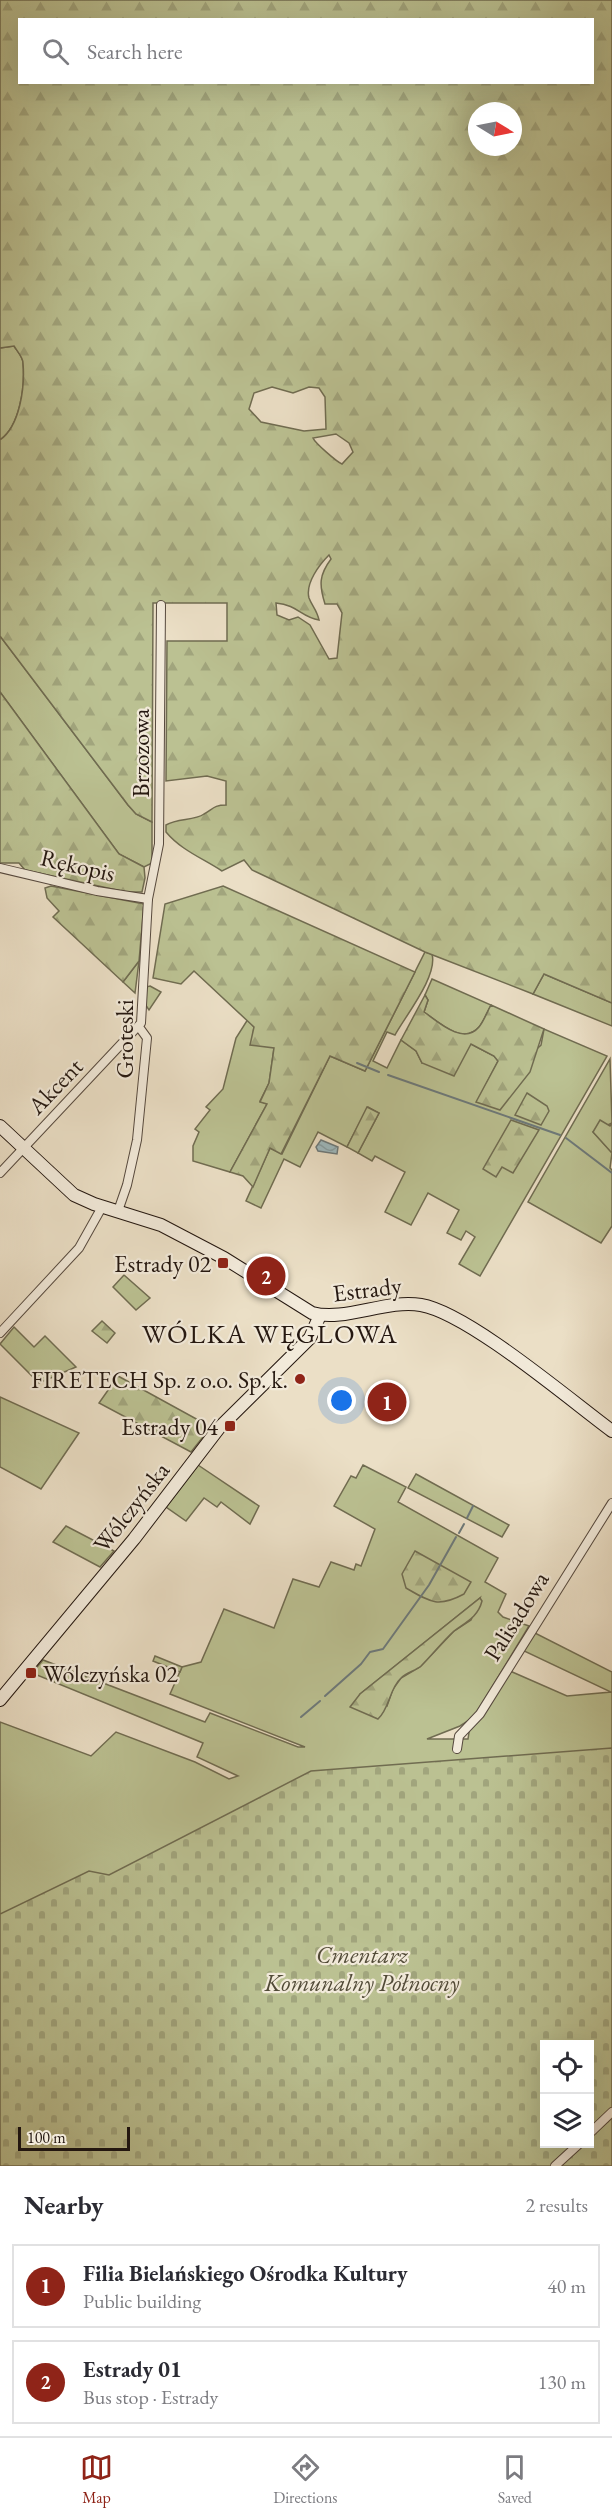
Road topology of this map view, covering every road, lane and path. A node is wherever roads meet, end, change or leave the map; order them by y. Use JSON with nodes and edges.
{"nodes":[{"id":1,"x":161,"y":605,"type":"dead end"},
{"id":2,"x":0,"y":868,"type":"edge"},
{"id":3,"x":148,"y":899,"type":"junction"},
{"id":4,"x":139,"y":1027,"type":"junction"},
{"id":5,"x":0,"y":1126,"type":"edge"},
{"id":6,"x":23,"y":1148,"type":"junction"},
{"id":7,"x":0,"y":1173,"type":"edge"},
{"id":8,"x":102,"y":1207,"type":"junction"},
{"id":9,"x":118,"y":1211,"type":"junction"},
{"id":10,"x":320,"y":1315,"type":"junction"},
{"id":11,"x":0,"y":1334,"type":"edge"},
{"id":12,"x":612,"y":1431,"type":"edge"},
{"id":13,"x":612,"y":1503,"type":"edge"},
{"id":14,"x":0,"y":1701,"type":"edge"},
{"id":15,"x":457,"y":1749,"type":"dead end"},
{"id":16,"x":612,"y":2112,"type":"edge"},
{"id":17,"x":594,"y":2129,"type":"edge"},
{"id":18,"x":575,"y":2148,"type":"edge"},
{"id":19,"x":555,"y":2166,"type":"edge"}],
"edges":[{"from":1,"to":3,"type":"street","name":"Brzozowa"},
{"from":2,"to":3,"type":"street","name":"Rękopis"},
{"from":3,"to":4,"type":"street","name":"Groteski"},
{"from":4,"to":6,"type":"street","name":"Akcent"},
{"from":4,"to":9,"type":"street","name":"Groteski"},
{"from":5,"to":6,"type":"main road","name":"Estrady"},
{"from":6,"to":7,"type":"street","name":"Akcent"},
{"from":6,"to":8,"type":"main road","name":"Estrady"},
{"from":8,"to":9,"type":"main road","name":"Estrady"},
{"from":8,"to":11,"type":"street"},
{"from":9,"to":10,"type":"main road","name":"Estrady"},
{"from":10,"to":12,"type":"main road","name":"Estrady"},
{"from":10,"to":14,"type":"main road","name":"Wólczyńska"},
{"from":13,"to":15,"type":"street","name":"Palisadowa"},
{"from":16,"to":17,"type":"street"},
{"from":18,"to":19,"type":"street"}]}
